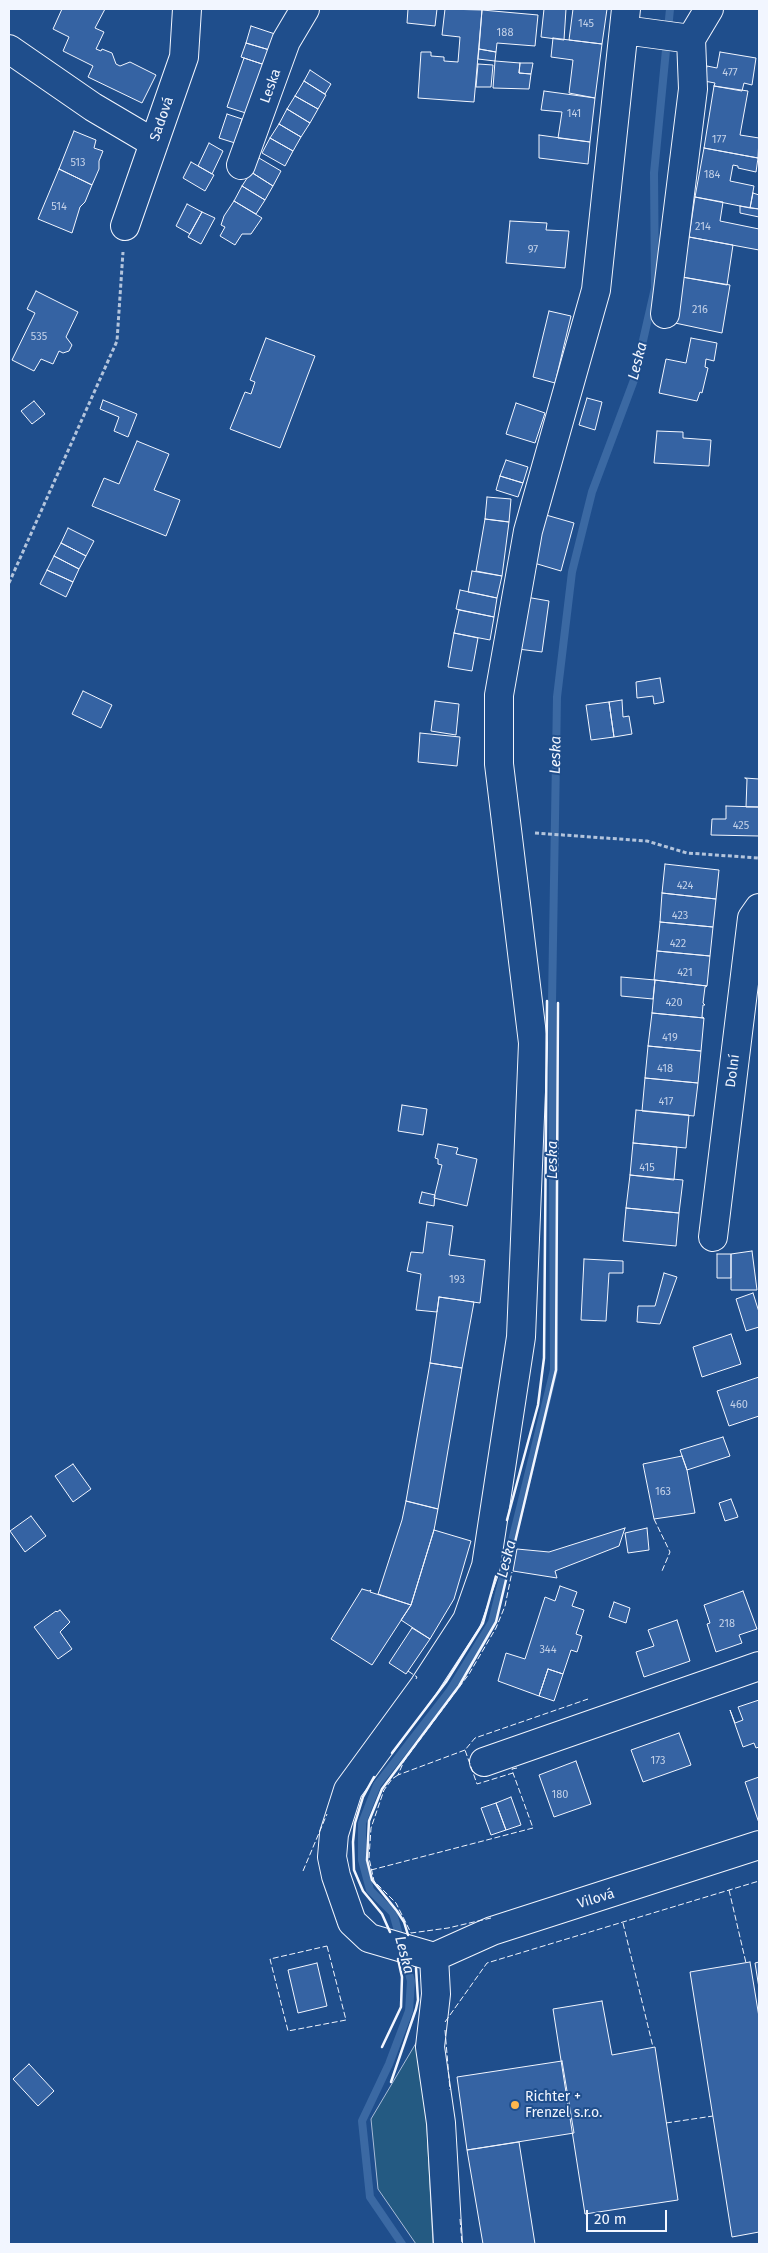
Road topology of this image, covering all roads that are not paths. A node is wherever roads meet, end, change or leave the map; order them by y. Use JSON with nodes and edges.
{"nodes":[{"id":1,"x":187,"y":9,"type":"edge"},
{"id":2,"x":305,"y":9,"type":"edge"},
{"id":3,"x":709,"y":9,"type":"edge"},
{"id":4,"x":633,"y":24,"type":"edge"},
{"id":5,"x":685,"y":38,"type":"junction"},
{"id":6,"x":9,"y":49,"type":"edge"},
{"id":7,"x":154,"y":143,"type":"junction"},
{"id":8,"x":242,"y":165,"type":"dead end"},
{"id":9,"x":125,"y":226,"type":"road end"},
{"id":10,"x":665,"y":314,"type":"dead end"},
{"id":11,"x":759,"y":908,"type":"edge"},
{"id":12,"x":713,"y":1237,"type":"dead end"},
{"id":13,"x":759,"y":1666,"type":"edge"},
{"id":14,"x":484,"y":1762,"type":"dead end"},
{"id":15,"x":759,"y":1845,"type":"edge"},
{"id":16,"x":428,"y":1955,"type":"junction"},
{"id":17,"x":448,"y":2244,"type":"edge"}],
"edges":[{"from":1,"to":7,"type":"street","name":"Sadová"},
{"from":2,"to":8,"type":"street","name":"Leska"},
{"from":3,"to":5,"type":"street"},
{"from":4,"to":5,"type":"street"},
{"from":4,"to":16,"type":"street"},
{"from":5,"to":10,"type":"street"},
{"from":6,"to":7,"type":"street"},
{"from":7,"to":9,"type":"street","name":"Sadová"},
{"from":11,"to":12,"type":"street","name":"Dolní"},
{"from":13,"to":14,"type":"street"},
{"from":15,"to":16,"type":"street","name":"Vilová"},
{"from":16,"to":17,"type":"street"}]}
